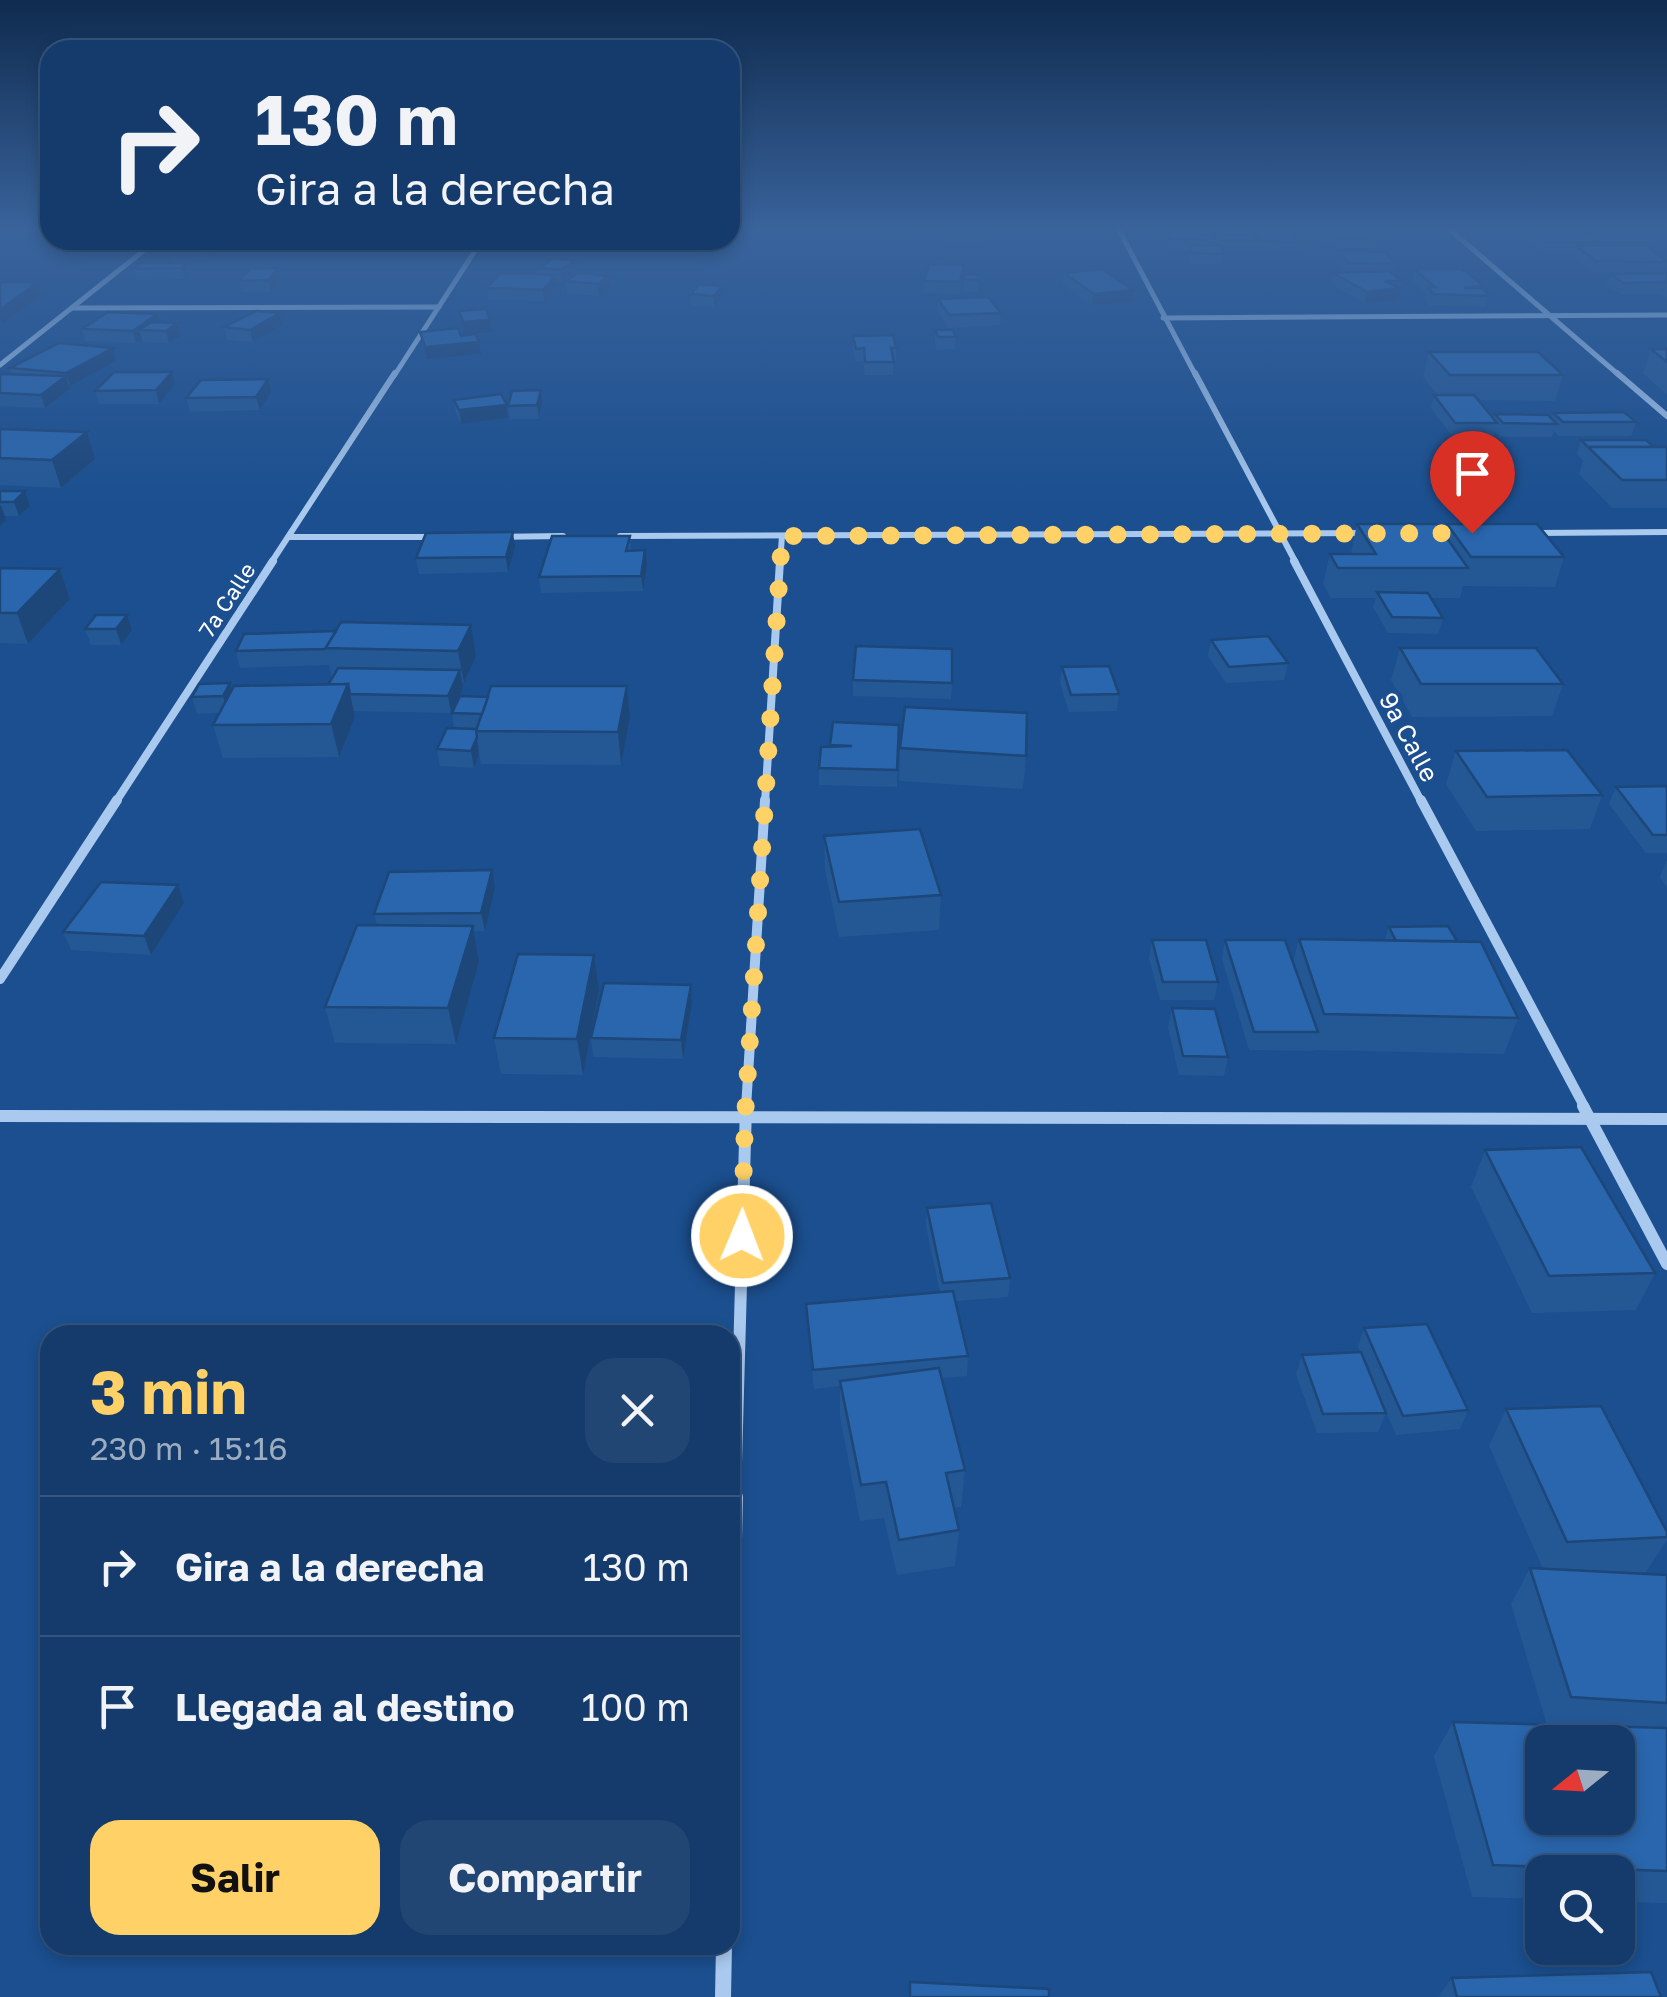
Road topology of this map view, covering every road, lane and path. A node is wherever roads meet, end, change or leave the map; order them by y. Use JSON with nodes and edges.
{"nodes":[{"id":1,"x":55,"y":321,"type":"edge"},
{"id":2,"x":430,"y":321,"type":"edge"},
{"id":3,"x":1165,"y":321,"type":"edge"},
{"id":4,"x":1557,"y":321,"type":"edge"},
{"id":5,"x":0,"y":365,"type":"edge"},
{"id":6,"x":1667,"y":416,"type":"edge"},
{"id":7,"x":1531,"y":532,"type":"edge"},
{"id":8,"x":1667,"y":532,"type":"edge"},
{"id":9,"x":1375,"y":533,"type":"edge"},
{"id":10,"x":1278,"y":534,"type":"junction"},
{"id":11,"x":565,"y":536,"type":"edge"},
{"id":12,"x":604,"y":536,"type":"edge"},
{"id":13,"x":782,"y":536,"type":"junction"},
{"id":14,"x":446,"y":537,"type":"edge"},
{"id":15,"x":486,"y":537,"type":"edge"},
{"id":16,"x":288,"y":538,"type":"junction"},
{"id":17,"x":0,"y":979,"type":"edge"},
{"id":18,"x":0,"y":1116,"type":"edge"},
{"id":19,"x":745,"y":1117,"type":"junction"},
{"id":20,"x":1589,"y":1118,"type":"junction"},
{"id":21,"x":1667,"y":1119,"type":"edge"},
{"id":22,"x":1667,"y":1264,"type":"edge"},
{"id":23,"x":740,"y":1325,"type":"edge"},
{"id":24,"x":724,"y":1955,"type":"edge"},
{"id":25,"x":723,"y":1997,"type":"edge"}],
"edges":[{"from":1,"to":5,"type":"street"},
{"from":2,"to":16,"type":"street","name":"7a Calle"},
{"from":3,"to":10,"type":"street","name":"9a Calle"},
{"from":4,"to":6,"type":"street"},
{"from":7,"to":8,"type":"street"},
{"from":9,"to":10,"type":"street"},
{"from":10,"to":13,"type":"street"},
{"from":10,"to":20,"type":"street","name":"9a Calle"},
{"from":11,"to":15,"type":"street"},
{"from":12,"to":13,"type":"street"},
{"from":13,"to":19,"type":"street"},
{"from":14,"to":16,"type":"street"},
{"from":16,"to":17,"type":"street","name":"7a Calle"},
{"from":18,"to":19,"type":"street"},
{"from":19,"to":20,"type":"street"},
{"from":19,"to":23,"type":"street"},
{"from":20,"to":21,"type":"street"},
{"from":20,"to":22,"type":"street","name":"9a Calle"},
{"from":24,"to":25,"type":"street"}]}
